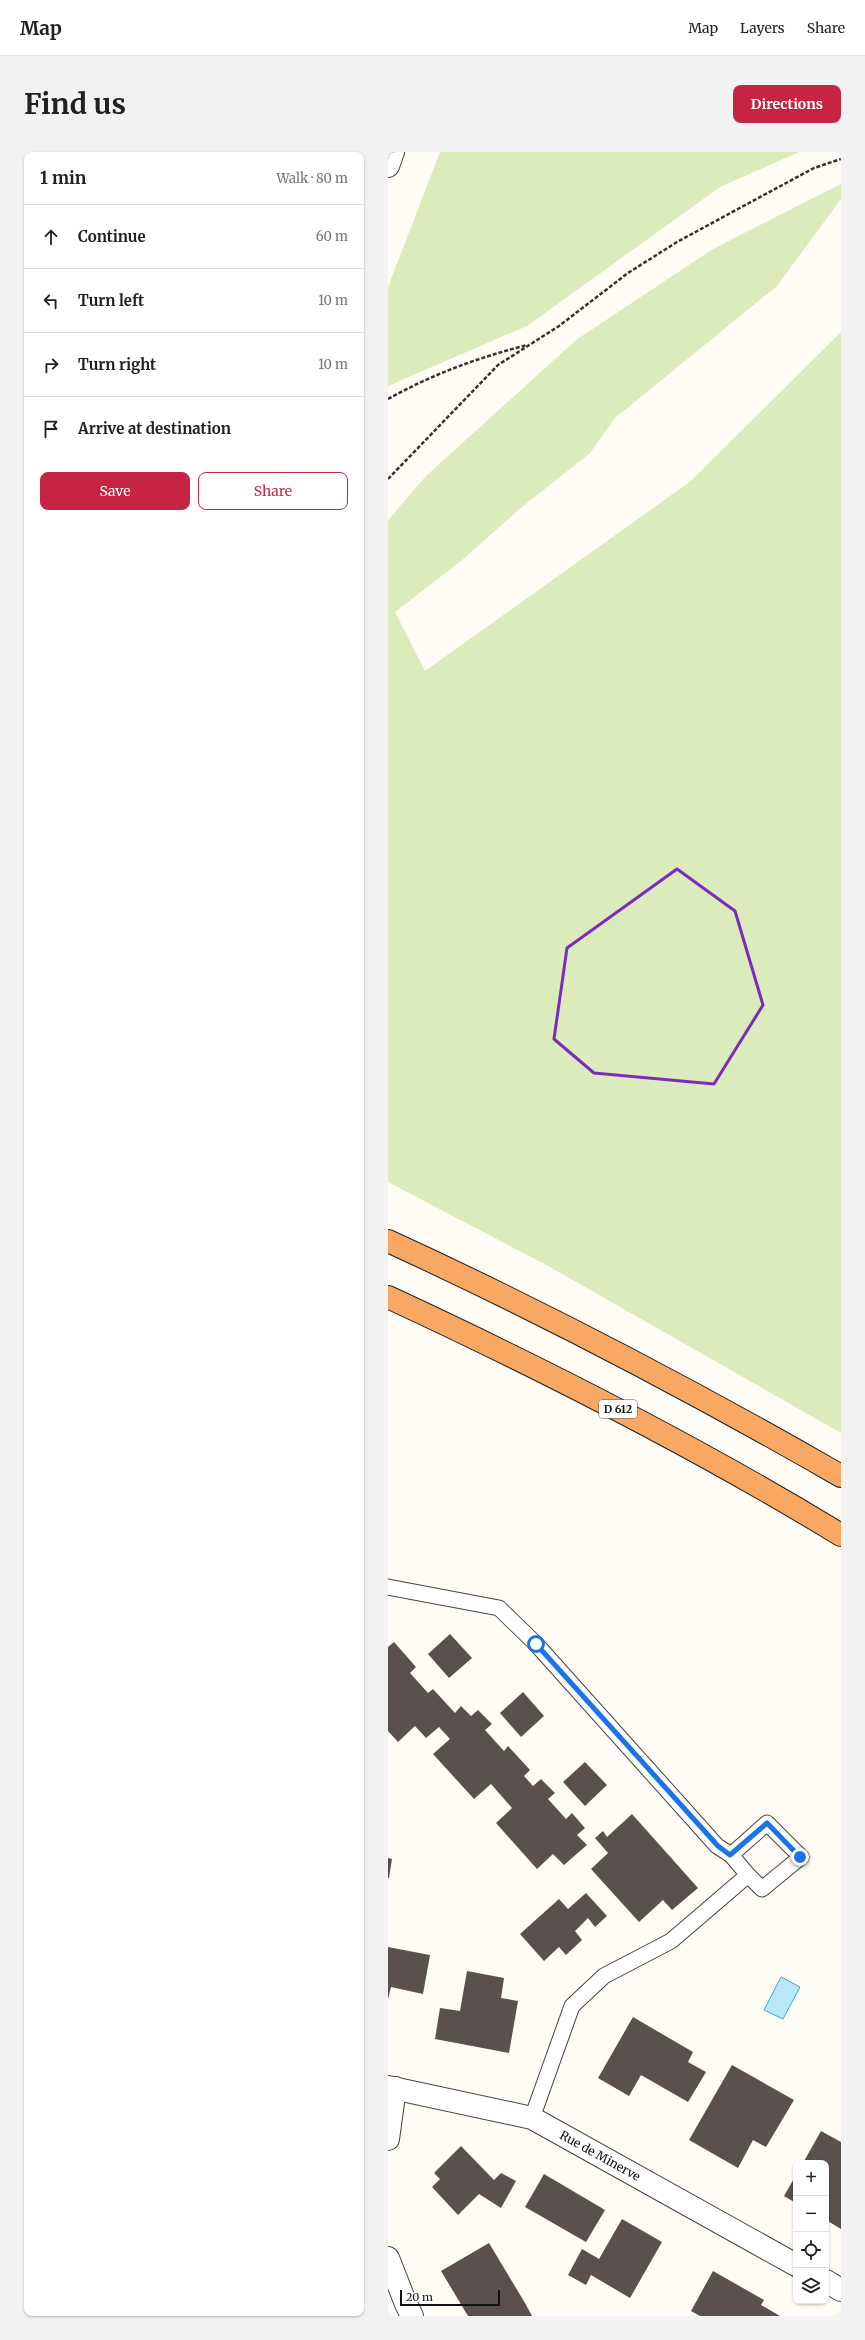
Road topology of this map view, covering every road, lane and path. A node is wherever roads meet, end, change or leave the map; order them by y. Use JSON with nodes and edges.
{"nodes":[{"id":1,"x":393,"y":152,"type":"edge"},
{"id":2,"x":841,"y":159,"type":"edge"},
{"id":3,"x":388,"y":166,"type":"edge"},
{"id":4,"x":531,"y":344,"type":"junction"},
{"id":5,"x":388,"y":399,"type":"edge"},
{"id":6,"x":388,"y":479,"type":"edge"},
{"id":7,"x":388,"y":1241,"type":"edge"},
{"id":8,"x":388,"y":1297,"type":"edge"},
{"id":9,"x":841,"y":1476,"type":"edge"},
{"id":10,"x":841,"y":1535,"type":"edge"},
{"id":11,"x":388,"y":1588,"type":"edge"},
{"id":12,"x":730,"y":1855,"type":"junction"},
{"id":13,"x":748,"y":1875,"type":"junction"},
{"id":14,"x":392,"y":2088,"type":"edge"},
{"id":15,"x":532,"y":2118,"type":"junction"},
{"id":16,"x":388,"y":2140,"type":"edge"},
{"id":17,"x":388,"y":2258,"type":"edge"},
{"id":18,"x":793,"y":2263,"type":"edge"},
{"id":19,"x":829,"y":2283,"type":"edge"},
{"id":20,"x":841,"y":2290,"type":"edge"},
{"id":21,"x":412,"y":2316,"type":"edge"}],
"edges":[{"from":1,"to":3,"type":"street"},
{"from":2,"to":4,"type":"path"},
{"from":4,"to":5,"type":"path"},
{"from":4,"to":6,"type":"path"},
{"from":7,"to":9,"type":"highway"},
{"from":8,"to":10,"type":"highway","number":"D 612"},
{"from":11,"to":12,"type":"lane"},
{"from":12,"to":13,"type":"lane"},
{"from":12,"to":13,"type":"lane"},
{"from":13,"to":15,"type":"lane"},
{"from":14,"to":15,"type":"street","name":"Rue de Minerve"},
{"from":14,"to":16,"type":"street"},
{"from":15,"to":18,"type":"street","name":"Rue de Minerve"},
{"from":17,"to":21,"type":"street"},
{"from":19,"to":20,"type":"street"}]}
